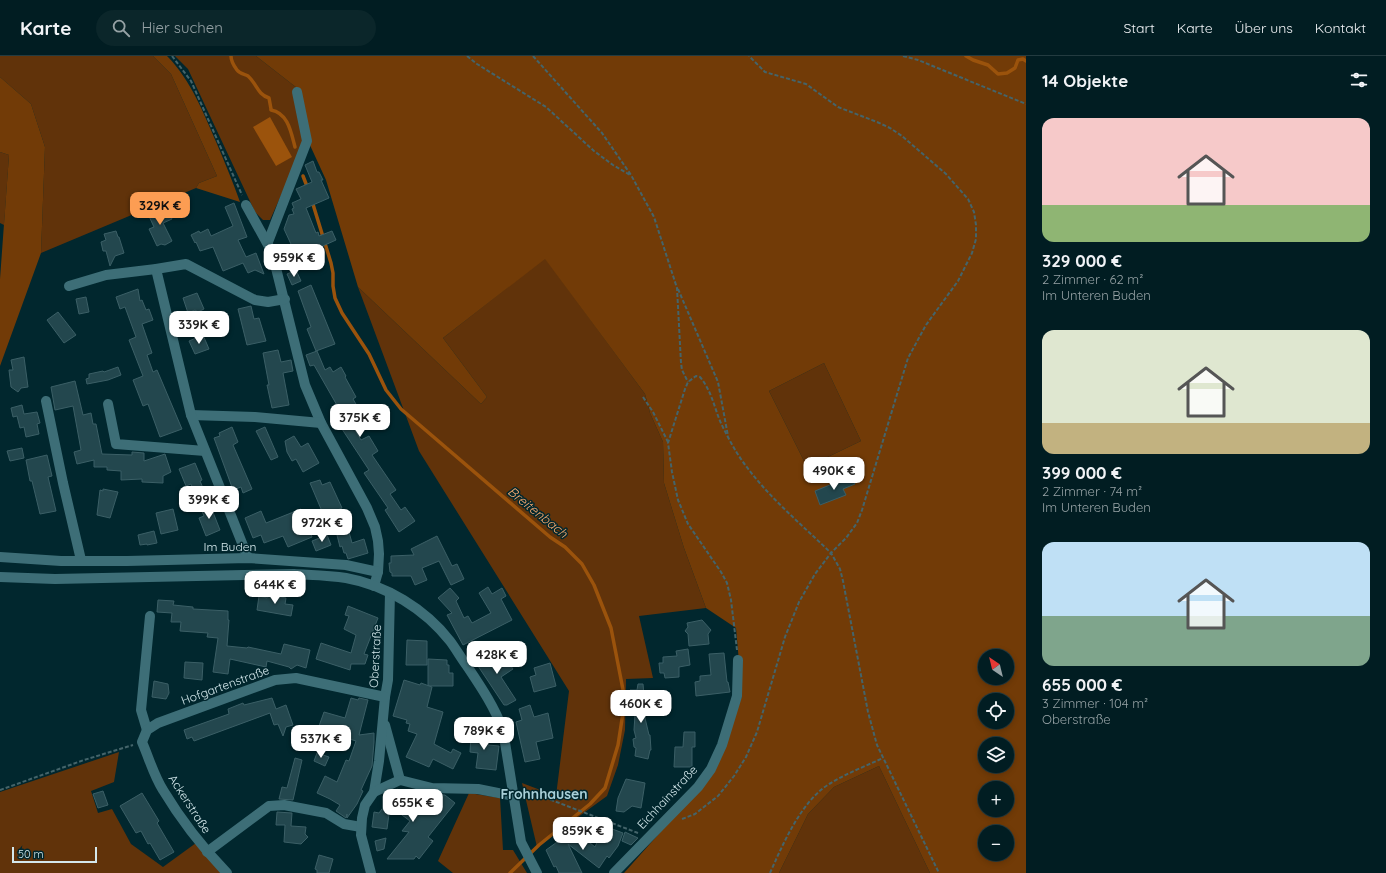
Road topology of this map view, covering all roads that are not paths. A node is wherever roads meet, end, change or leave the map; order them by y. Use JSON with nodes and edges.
{"nodes":[{"id":1,"x":297,"y":92,"type":"dead end"},
{"id":2,"x":246,"y":205,"type":"road end"},
{"id":3,"x":268,"y":242,"type":"junction"},
{"id":4,"x":156,"y":270,"type":"junction"},
{"id":5,"x":69,"y":286,"type":"dead end"},
{"id":6,"x":285,"y":299,"type":"junction"},
{"id":7,"x":46,"y":401,"type":"dead end"},
{"id":8,"x":108,"y":404,"type":"dead end"},
{"id":9,"x":191,"y":415,"type":"junction"},
{"id":10,"x":321,"y":423,"type":"junction"},
{"id":11,"x":205,"y":451,"type":"junction"},
{"id":12,"x":0,"y":557,"type":"edge"},
{"id":13,"x":248,"y":558,"type":"junction"},
{"id":14,"x":81,"y":560,"type":"junction"},
{"id":15,"x":378,"y":572,"type":"junction"},
{"id":16,"x":0,"y":577,"type":"edge"},
{"id":17,"x":374,"y":586,"type":"junction"},
{"id":18,"x":390,"y":593,"type":"junction"},
{"id":19,"x":150,"y":616,"type":"dead end"},
{"id":20,"x":738,"y":660,"type":"road end"},
{"id":21,"x":385,"y":697,"type":"junction"},
{"id":22,"x":383,"y":720,"type":"junction"},
{"id":23,"x":147,"y":730,"type":"junction"},
{"id":24,"x":400,"y":780,"type":"junction"},
{"id":25,"x":374,"y":792,"type":"junction"},
{"id":26,"x":513,"y":793,"type":"junction"},
{"id":27,"x":361,"y":827,"type":"junction"},
{"id":28,"x":206,"y":852,"type":"junction"},
{"id":29,"x":227,"y":873,"type":"edge"},
{"id":30,"x":371,"y":873,"type":"edge"},
{"id":31,"x":537,"y":873,"type":"edge"},
{"id":32,"x":614,"y":873,"type":"edge"}],
"edges":[{"from":1,"to":3,"type":"street"},
{"from":2,"to":3,"type":"street"},
{"from":3,"to":6,"type":"street"},
{"from":4,"to":5,"type":"street"},
{"from":4,"to":6,"type":"street"},
{"from":4,"to":9,"type":"street"},
{"from":6,"to":10,"type":"street"},
{"from":7,"to":14,"type":"street"},
{"from":8,"to":11,"type":"street"},
{"from":9,"to":10,"type":"street"},
{"from":9,"to":11,"type":"street"},
{"from":10,"to":15,"type":"street"},
{"from":11,"to":13,"type":"street"},
{"from":12,"to":14,"type":"street","name":"Im Buden"},
{"from":13,"to":14,"type":"street","name":"Im Buden"},
{"from":13,"to":15,"type":"street","name":"Im Buden"},
{"from":15,"to":17,"type":"street"},
{"from":16,"to":17,"type":"street"},
{"from":17,"to":18,"type":"street"},
{"from":18,"to":21,"type":"street","name":"Oberstraße"},
{"from":18,"to":26,"type":"street"},
{"from":19,"to":23,"type":"street"},
{"from":20,"to":32,"type":"street","name":"Eichhainstraße"},
{"from":21,"to":22,"type":"street","name":"Oberstraße"},
{"from":21,"to":23,"type":"street","name":"Hofgartenstraße"},
{"from":22,"to":24,"type":"street","name":"Oberstraße"},
{"from":22,"to":25,"type":"street","name":"Oberstraße"},
{"from":23,"to":28,"type":"street","name":"Ackerstraße"},
{"from":24,"to":25,"type":"street"},
{"from":24,"to":26,"type":"street"},
{"from":25,"to":27,"type":"street"},
{"from":26,"to":31,"type":"street"},
{"from":27,"to":28,"type":"street"},
{"from":27,"to":30,"type":"street"},
{"from":28,"to":29,"type":"street","name":"Ackerstraße"}]}
